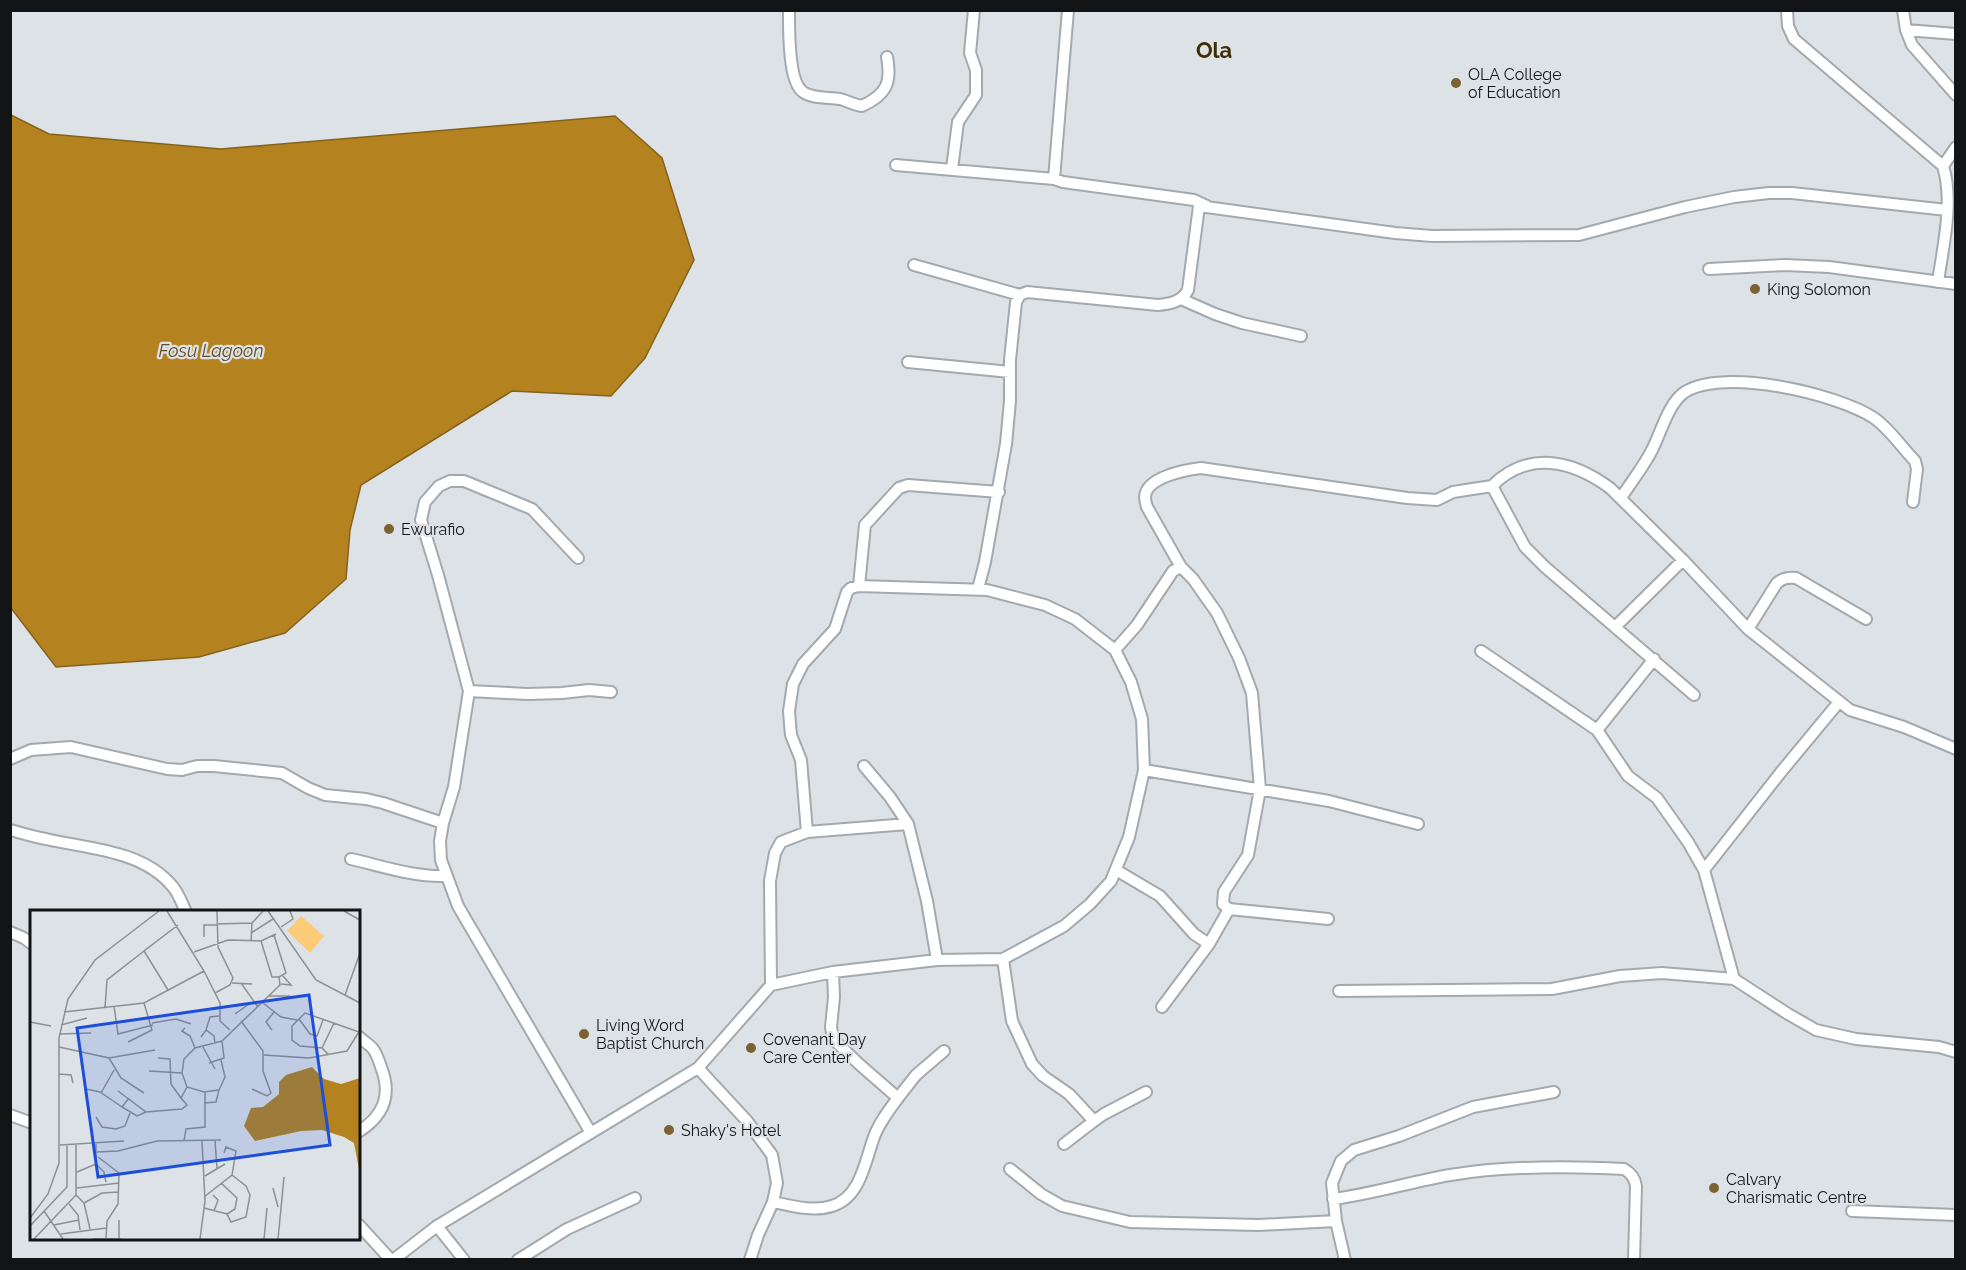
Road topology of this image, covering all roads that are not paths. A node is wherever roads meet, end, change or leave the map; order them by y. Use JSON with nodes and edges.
{"nodes":[{"id":1,"x":789,"y":10,"type":"edge"},
{"id":2,"x":974,"y":10,"type":"edge"},
{"id":3,"x":1068,"y":10,"type":"edge"},
{"id":4,"x":1787,"y":10,"type":"edge"},
{"id":5,"x":1903,"y":10,"type":"edge"},
{"id":6,"x":1906,"y":30,"type":"junction"},
{"id":7,"x":1956,"y":34,"type":"edge"},
{"id":8,"x":887,"y":57,"type":"dead end"},
{"id":9,"x":1956,"y":95,"type":"edge"},
{"id":10,"x":1956,"y":147,"type":"edge"},
{"id":11,"x":896,"y":165,"type":"dead end"},
{"id":12,"x":1943,"y":166,"type":"junction"},
{"id":13,"x":952,"y":169,"type":"junction"},
{"id":14,"x":1054,"y":179,"type":"junction"},
{"id":15,"x":1207,"y":206,"type":"junction"},
{"id":16,"x":1947,"y":210,"type":"junction"},
{"id":17,"x":914,"y":265,"type":"dead end"},
{"id":18,"x":1709,"y":269,"type":"dead end"},
{"id":19,"x":1938,"y":282,"type":"junction"},
{"id":20,"x":1956,"y":284,"type":"edge"},
{"id":21,"x":1020,"y":295,"type":"junction"},
{"id":22,"x":1181,"y":299,"type":"junction"},
{"id":23,"x":1301,"y":336,"type":"dead end"},
{"id":24,"x":908,"y":362,"type":"dead end"},
{"id":25,"x":1010,"y":372,"type":"junction"},
{"id":26,"x":1492,"y":486,"type":"junction"},
{"id":27,"x":999,"y":492,"type":"junction"},
{"id":28,"x":1621,"y":498,"type":"junction"},
{"id":29,"x":1913,"y":502,"type":"dead end"},
{"id":30,"x":578,"y":558,"type":"dead end"},
{"id":31,"x":1683,"y":560,"type":"junction"},
{"id":32,"x":1182,"y":567,"type":"junction"},
{"id":33,"x":858,"y":586,"type":"junction"},
{"id":34,"x":978,"y":589,"type":"junction"},
{"id":35,"x":1866,"y":619,"type":"dead end"},
{"id":36,"x":1615,"y":627,"type":"junction"},
{"id":37,"x":1748,"y":629,"type":"junction"},
{"id":38,"x":1115,"y":650,"type":"junction"},
{"id":39,"x":1481,"y":651,"type":"dead end"},
{"id":40,"x":1654,"y":659,"type":"junction"},
{"id":41,"x":469,"y":691,"type":"junction"},
{"id":42,"x":610,"y":692,"type":"dead end"},
{"id":43,"x":1694,"y":695,"type":"dead end"},
{"id":44,"x":1839,"y":702,"type":"junction"},
{"id":45,"x":1597,"y":730,"type":"junction"},
{"id":46,"x":1956,"y":749,"type":"edge"},
{"id":47,"x":10,"y":759,"type":"edge"},
{"id":48,"x":864,"y":766,"type":"dead end"},
{"id":49,"x":1144,"y":770,"type":"junction"},
{"id":50,"x":1260,"y":789,"type":"junction"},
{"id":51,"x":443,"y":823,"type":"junction"},
{"id":52,"x":908,"y":824,"type":"junction"},
{"id":53,"x":1418,"y":824,"type":"dead end"},
{"id":54,"x":10,"y":830,"type":"edge"},
{"id":55,"x":807,"y":832,"type":"junction"},
{"id":56,"x":351,"y":859,"type":"dead end"},
{"id":57,"x":1116,"y":870,"type":"junction"},
{"id":58,"x":1704,"y":870,"type":"junction"},
{"id":59,"x":445,"y":876,"type":"junction"},
{"id":60,"x":1230,"y":909,"type":"junction"},
{"id":61,"x":185,"y":910,"type":"edge"},
{"id":62,"x":1328,"y":919,"type":"dead end"},
{"id":63,"x":10,"y":932,"type":"edge"},
{"id":64,"x":30,"y":942,"type":"edge"},
{"id":65,"x":1209,"y":944,"type":"junction"},
{"id":66,"x":1004,"y":959,"type":"junction"},
{"id":67,"x":937,"y":960,"type":"junction"},
{"id":68,"x":833,"y":972,"type":"junction"},
{"id":69,"x":1734,"y":979,"type":"junction"},
{"id":70,"x":771,"y":985,"type":"junction"},
{"id":71,"x":1339,"y":991,"type":"dead end"},
{"id":72,"x":1162,"y":1006,"type":"dead end"},
{"id":73,"x":360,"y":1038,"type":"edge"},
{"id":74,"x":944,"y":1051,"type":"dead end"},
{"id":75,"x":1956,"y":1052,"type":"edge"},
{"id":76,"x":698,"y":1068,"type":"junction"},
{"id":77,"x":1146,"y":1092,"type":"dead end"},
{"id":78,"x":1554,"y":1092,"type":"dead end"},
{"id":79,"x":898,"y":1098,"type":"junction"},
{"id":80,"x":10,"y":1114,"type":"edge"},
{"id":81,"x":1094,"y":1121,"type":"junction"},
{"id":82,"x":30,"y":1122,"type":"edge"},
{"id":83,"x":360,"y":1130,"type":"edge"},
{"id":84,"x":591,"y":1132,"type":"junction"},
{"id":85,"x":1064,"y":1144,"type":"dead end"},
{"id":86,"x":1010,"y":1169,"type":"dead end"},
{"id":87,"x":635,"y":1198,"type":"dead end"},
{"id":88,"x":1333,"y":1199,"type":"junction"},
{"id":89,"x":773,"y":1202,"type":"junction"},
{"id":90,"x":1852,"y":1211,"type":"dead end"},
{"id":91,"x":1956,"y":1215,"type":"edge"},
{"id":92,"x":1336,"y":1221,"type":"junction"},
{"id":93,"x":360,"y":1226,"type":"edge"},
{"id":94,"x":437,"y":1226,"type":"junction"},
{"id":95,"x":392,"y":1260,"type":"edge"},
{"id":96,"x":464,"y":1260,"type":"edge"},
{"id":97,"x":518,"y":1260,"type":"edge"},
{"id":98,"x":750,"y":1260,"type":"edge"},
{"id":99,"x":1345,"y":1260,"type":"edge"},
{"id":100,"x":1634,"y":1260,"type":"edge"}],
"edges":[{"from":1,"to":8,"type":"street"},
{"from":2,"to":13,"type":"street"},
{"from":3,"to":14,"type":"street"},
{"from":4,"to":12,"type":"street"},
{"from":5,"to":6,"type":"street"},
{"from":6,"to":7,"type":"street"},
{"from":6,"to":9,"type":"street"},
{"from":10,"to":12,"type":"street"},
{"from":11,"to":13,"type":"street"},
{"from":12,"to":16,"type":"street"},
{"from":13,"to":14,"type":"street"},
{"from":14,"to":15,"type":"street"},
{"from":15,"to":16,"type":"street"},
{"from":15,"to":22,"type":"street"},
{"from":16,"to":19,"type":"street"},
{"from":17,"to":21,"type":"street"},
{"from":18,"to":19,"type":"street"},
{"from":19,"to":20,"type":"street"},
{"from":21,"to":22,"type":"street"},
{"from":21,"to":25,"type":"street"},
{"from":22,"to":23,"type":"street"},
{"from":24,"to":25,"type":"street"},
{"from":25,"to":27,"type":"street"},
{"from":26,"to":28,"type":"street"},
{"from":26,"to":32,"type":"street"},
{"from":26,"to":36,"type":"street"},
{"from":27,"to":33,"type":"street"},
{"from":27,"to":34,"type":"street"},
{"from":28,"to":29,"type":"street"},
{"from":28,"to":31,"type":"street"},
{"from":30,"to":41,"type":"street"},
{"from":31,"to":36,"type":"street"},
{"from":31,"to":37,"type":"street"},
{"from":32,"to":38,"type":"street"},
{"from":32,"to":50,"type":"street"},
{"from":33,"to":34,"type":"street"},
{"from":33,"to":55,"type":"street"},
{"from":34,"to":38,"type":"street"},
{"from":35,"to":37,"type":"street"},
{"from":36,"to":40,"type":"street"},
{"from":37,"to":44,"type":"street"},
{"from":38,"to":49,"type":"street"},
{"from":39,"to":45,"type":"street"},
{"from":40,"to":43,"type":"street"},
{"from":40,"to":45,"type":"street"},
{"from":41,"to":42,"type":"street"},
{"from":41,"to":51,"type":"street"},
{"from":44,"to":46,"type":"street"},
{"from":44,"to":58,"type":"street"},
{"from":45,"to":58,"type":"street"},
{"from":47,"to":51,"type":"street"},
{"from":48,"to":52,"type":"street"},
{"from":49,"to":50,"type":"street"},
{"from":49,"to":57,"type":"street"},
{"from":50,"to":53,"type":"street"},
{"from":50,"to":60,"type":"street"},
{"from":51,"to":59,"type":"street"},
{"from":52,"to":55,"type":"street"},
{"from":52,"to":67,"type":"street"},
{"from":54,"to":61,"type":"street"},
{"from":55,"to":70,"type":"street"},
{"from":56,"to":59,"type":"street"},
{"from":57,"to":65,"type":"street"},
{"from":57,"to":66,"type":"street"},
{"from":58,"to":69,"type":"street"},
{"from":59,"to":84,"type":"street"},
{"from":60,"to":62,"type":"street"},
{"from":60,"to":65,"type":"street"},
{"from":63,"to":64,"type":"street"},
{"from":65,"to":72,"type":"street"},
{"from":66,"to":67,"type":"street"},
{"from":66,"to":81,"type":"street"},
{"from":67,"to":68,"type":"street"},
{"from":68,"to":70,"type":"street"},
{"from":68,"to":79,"type":"street"},
{"from":69,"to":71,"type":"street"},
{"from":69,"to":75,"type":"street"},
{"from":70,"to":76,"type":"street"},
{"from":73,"to":83,"type":"street"},
{"from":74,"to":79,"type":"street"},
{"from":76,"to":84,"type":"street"},
{"from":76,"to":89,"type":"street"},
{"from":77,"to":81,"type":"street"},
{"from":78,"to":88,"type":"street"},
{"from":79,"to":89,"type":"street"},
{"from":80,"to":82,"type":"street"},
{"from":81,"to":85,"type":"street"},
{"from":84,"to":94,"type":"street"},
{"from":86,"to":92,"type":"street"},
{"from":87,"to":97,"type":"street"},
{"from":88,"to":92,"type":"street"},
{"from":88,"to":100,"type":"street"},
{"from":89,"to":98,"type":"street"},
{"from":90,"to":91,"type":"street"},
{"from":92,"to":99,"type":"street"},
{"from":93,"to":95,"type":"street"},
{"from":94,"to":95,"type":"street"},
{"from":94,"to":96,"type":"street"}]}
